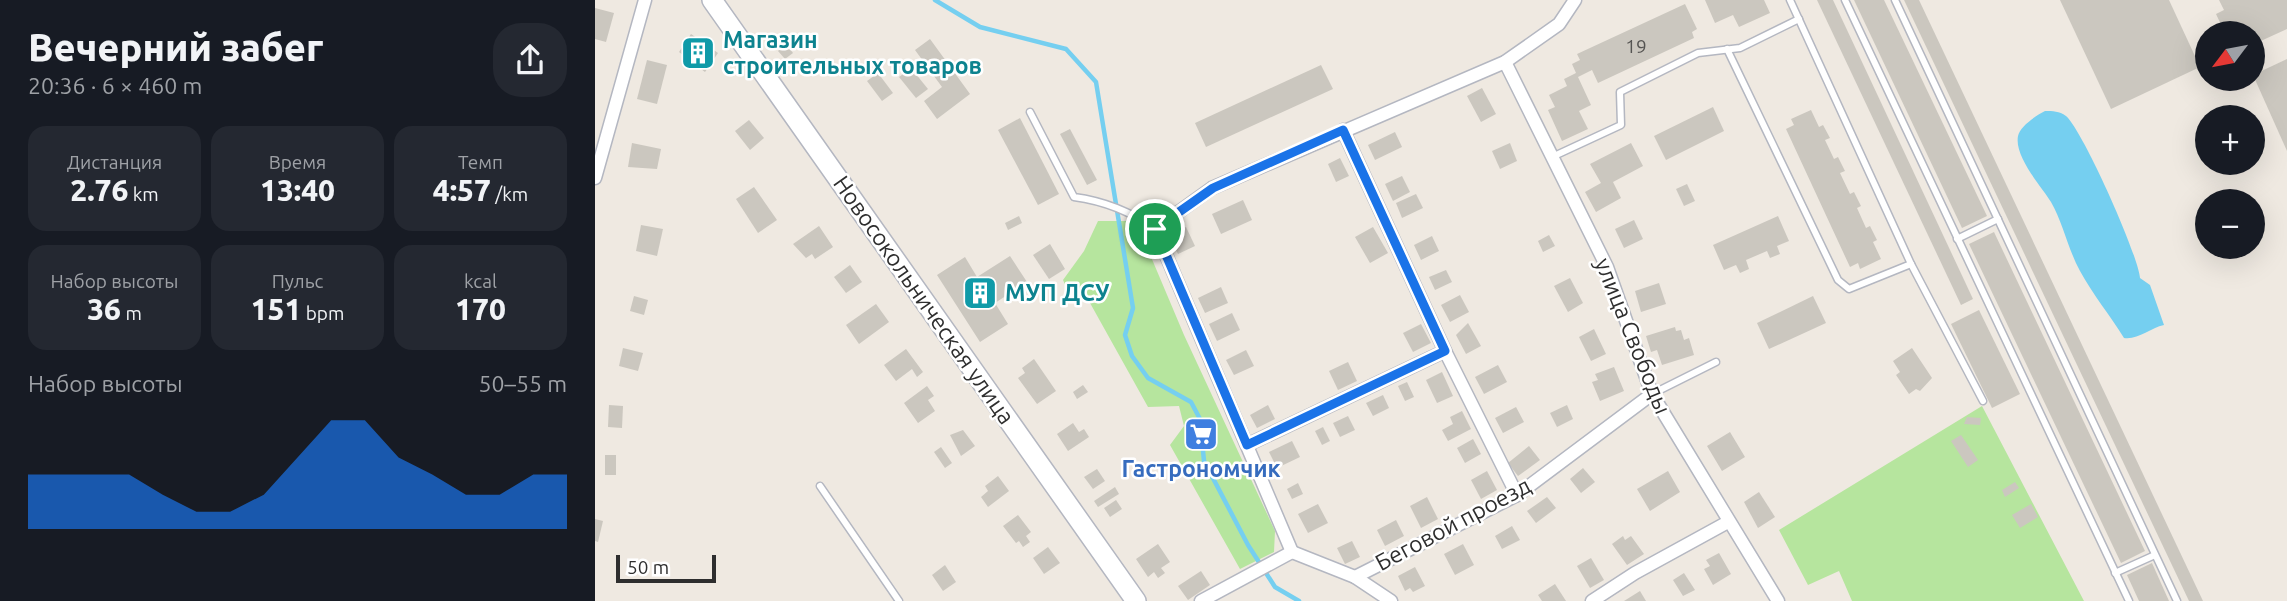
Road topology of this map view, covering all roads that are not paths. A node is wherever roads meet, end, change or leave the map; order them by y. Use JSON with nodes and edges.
{"nodes":[{"id":1,"x":645,"y":0,"type":"edge"},
{"id":2,"x":712,"y":0,"type":"edge"},
{"id":3,"x":1575,"y":0,"type":"edge"},
{"id":4,"x":1790,"y":0,"type":"edge"},
{"id":5,"x":1845,"y":0,"type":"edge"},
{"id":6,"x":1895,"y":0,"type":"edge"},
{"id":7,"x":1799,"y":19,"type":"junction"},
{"id":8,"x":1727,"y":49,"type":"junction"},
{"id":9,"x":1505,"y":62,"type":"junction"},
{"id":10,"x":1030,"y":112,"type":"dead end"},
{"id":11,"x":1343,"y":130,"type":"junction"},
{"id":12,"x":1552,"y":157,"type":"junction"},
{"id":13,"x":595,"y":178,"type":"edge"},
{"id":14,"x":1998,"y":219,"type":"junction"},
{"id":15,"x":1155,"y":229,"type":"junction"},
{"id":16,"x":1957,"y":239,"type":"junction"},
{"id":17,"x":1911,"y":264,"type":"junction"},
{"id":18,"x":1445,"y":351,"type":"junction"},
{"id":19,"x":1716,"y":362,"type":"dead end"},
{"id":20,"x":1652,"y":394,"type":"junction"},
{"id":21,"x":1983,"y":401,"type":"dead end"},
{"id":22,"x":1247,"y":445,"type":"junction"},
{"id":23,"x":820,"y":486,"type":"dead end"},
{"id":24,"x":1517,"y":495,"type":"junction"},
{"id":25,"x":1728,"y":522,"type":"junction"},
{"id":26,"x":1292,"y":552,"type":"junction"},
{"id":27,"x":2155,"y":555,"type":"junction"},
{"id":28,"x":2115,"y":573,"type":"junction"},
{"id":29,"x":1355,"y":577,"type":"junction"},
{"id":30,"x":899,"y":601,"type":"edge"},
{"id":31,"x":1136,"y":601,"type":"edge"},
{"id":32,"x":1201,"y":601,"type":"edge"},
{"id":33,"x":1391,"y":601,"type":"edge"},
{"id":34,"x":1592,"y":601,"type":"edge"},
{"id":35,"x":1777,"y":601,"type":"edge"},
{"id":36,"x":2129,"y":601,"type":"edge"},
{"id":37,"x":2177,"y":601,"type":"edge"}],
"edges":[{"from":1,"to":13,"type":"street"},
{"from":2,"to":31,"type":"main road","name":"Новосокольническая улица"},
{"from":3,"to":9,"type":"street"},
{"from":4,"to":7,"type":"lane"},
{"from":5,"to":16,"type":"lane"},
{"from":6,"to":14,"type":"lane"},
{"from":7,"to":8,"type":"lane"},
{"from":7,"to":17,"type":"lane"},
{"from":8,"to":12,"type":"lane"},
{"from":8,"to":17,"type":"lane"},
{"from":9,"to":11,"type":"street"},
{"from":9,"to":12,"type":"street","name":"улица Свободы"},
{"from":10,"to":15,"type":"lane"},
{"from":11,"to":15,"type":"street"},
{"from":11,"to":18,"type":"street"},
{"from":12,"to":20,"type":"street","name":"улица Свободы"},
{"from":14,"to":16,"type":"lane"},
{"from":14,"to":27,"type":"lane"},
{"from":15,"to":22,"type":"street"},
{"from":16,"to":28,"type":"lane"},
{"from":17,"to":21,"type":"lane"},
{"from":18,"to":22,"type":"street"},
{"from":18,"to":24,"type":"street"},
{"from":19,"to":20,"type":"lane"},
{"from":20,"to":24,"type":"street","name":"Беговой проезд"},
{"from":20,"to":25,"type":"street","name":"улица Свободы"},
{"from":22,"to":26,"type":"street"},
{"from":23,"to":30,"type":"lane"},
{"from":24,"to":29,"type":"street","name":"Беговой проезд"},
{"from":25,"to":34,"type":"street"},
{"from":25,"to":35,"type":"street","name":"улица Свободы"},
{"from":26,"to":29,"type":"street"},
{"from":26,"to":32,"type":"street"},
{"from":27,"to":28,"type":"lane"},
{"from":27,"to":37,"type":"lane"},
{"from":28,"to":36,"type":"lane"},
{"from":29,"to":33,"type":"street"}]}
